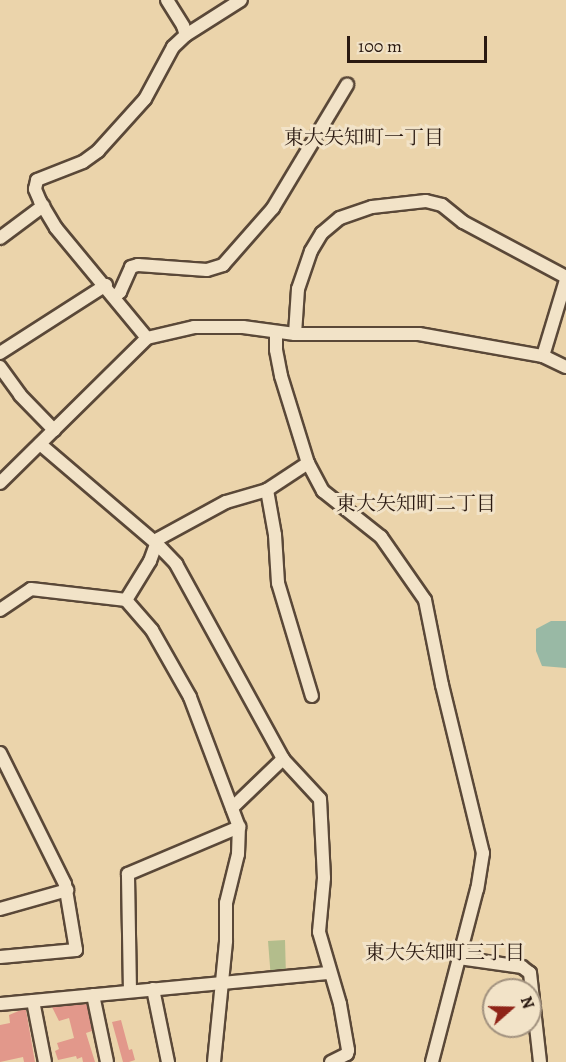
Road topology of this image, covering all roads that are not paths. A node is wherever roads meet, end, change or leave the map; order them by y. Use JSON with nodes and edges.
{"nodes":[{"id":1,"x":168,"y":0,"type":"edge"},
{"id":2,"x":241,"y":0,"type":"edge"},
{"id":3,"x":186,"y":35,"type":"junction"},
{"id":4,"x":347,"y":85,"type":"dead end"},
{"id":5,"x":43,"y":206,"type":"junction"},
{"id":6,"x":0,"y":238,"type":"edge"},
{"id":7,"x":566,"y":279,"type":"edge"},
{"id":8,"x":106,"y":285,"type":"junction"},
{"id":9,"x":114,"y":297,"type":"junction"},
{"id":10,"x":276,"y":332,"type":"junction"},
{"id":11,"x":295,"y":334,"type":"junction"},
{"id":12,"x":147,"y":338,"type":"junction"},
{"id":13,"x":0,"y":353,"type":"edge"},
{"id":14,"x":543,"y":356,"type":"junction"},
{"id":15,"x":0,"y":367,"type":"edge"},
{"id":16,"x":566,"y":367,"type":"edge"},
{"id":17,"x":54,"y":430,"type":"junction"},
{"id":18,"x":40,"y":444,"type":"junction"},
{"id":19,"x":308,"y":463,"type":"junction"},
{"id":20,"x":0,"y":483,"type":"edge"},
{"id":21,"x":267,"y":490,"type":"junction"},
{"id":22,"x":157,"y":544,"type":"junction"},
{"id":23,"x":126,"y":600,"type":"junction"},
{"id":24,"x":0,"y":610,"type":"edge"},
{"id":25,"x":312,"y":696,"type":"dead end"},
{"id":26,"x":0,"y":753,"type":"edge"},
{"id":27,"x":283,"y":759,"type":"junction"},
{"id":28,"x":232,"y":808,"type":"junction"},
{"id":29,"x":239,"y":827,"type":"junction"},
{"id":30,"x":68,"y":890,"type":"junction"},
{"id":31,"x":1,"y":907,"type":"edge"},
{"id":32,"x":0,"y":957,"type":"edge"},
{"id":33,"x":459,"y":958,"type":"junction"},
{"id":34,"x":330,"y":973,"type":"junction"},
{"id":35,"x":220,"y":983,"type":"junction"},
{"id":36,"x":153,"y":989,"type":"junction"},
{"id":37,"x":129,"y":992,"type":"junction"},
{"id":38,"x":93,"y":995,"type":"junction"},
{"id":39,"x":33,"y":1001,"type":"junction"},
{"id":40,"x":0,"y":1004,"type":"edge"},
{"id":41,"x":45,"y":1062,"type":"edge"},
{"id":42,"x":107,"y":1062,"type":"edge"},
{"id":43,"x":168,"y":1062,"type":"edge"},
{"id":44,"x":214,"y":1062,"type":"edge"},
{"id":45,"x":331,"y":1062,"type":"edge"},
{"id":46,"x":432,"y":1062,"type":"edge"},
{"id":47,"x":540,"y":1062,"type":"edge"}],
"edges":[{"from":1,"to":3,"type":"street"},
{"from":2,"to":3,"type":"street"},
{"from":3,"to":5,"type":"street"},
{"from":4,"to":9,"type":"street"},
{"from":5,"to":6,"type":"street"},
{"from":5,"to":8,"type":"street"},
{"from":7,"to":11,"type":"street"},
{"from":7,"to":14,"type":"street"},
{"from":8,"to":9,"type":"street"},
{"from":8,"to":13,"type":"street"},
{"from":9,"to":12,"type":"street"},
{"from":10,"to":11,"type":"street"},
{"from":10,"to":12,"type":"street"},
{"from":10,"to":19,"type":"street"},
{"from":11,"to":14,"type":"street"},
{"from":12,"to":17,"type":"street"},
{"from":14,"to":16,"type":"street"},
{"from":15,"to":17,"type":"street"},
{"from":17,"to":18,"type":"street"},
{"from":18,"to":20,"type":"street"},
{"from":18,"to":22,"type":"street"},
{"from":19,"to":21,"type":"street"},
{"from":19,"to":33,"type":"street"},
{"from":21,"to":22,"type":"street"},
{"from":21,"to":25,"type":"street"},
{"from":22,"to":23,"type":"street"},
{"from":22,"to":27,"type":"street"},
{"from":23,"to":24,"type":"street"},
{"from":23,"to":28,"type":"street"},
{"from":26,"to":30,"type":"street"},
{"from":27,"to":28,"type":"street"},
{"from":27,"to":34,"type":"street"},
{"from":28,"to":29,"type":"street"},
{"from":29,"to":35,"type":"street"},
{"from":29,"to":37,"type":"street"},
{"from":30,"to":31,"type":"street"},
{"from":30,"to":32,"type":"street"},
{"from":33,"to":46,"type":"street"},
{"from":33,"to":47,"type":"street"},
{"from":34,"to":35,"type":"street"},
{"from":34,"to":45,"type":"street"},
{"from":35,"to":36,"type":"street"},
{"from":35,"to":44,"type":"street"},
{"from":36,"to":37,"type":"street"},
{"from":36,"to":43,"type":"street"},
{"from":37,"to":38,"type":"street"},
{"from":38,"to":39,"type":"street"},
{"from":38,"to":42,"type":"street"},
{"from":39,"to":40,"type":"street"},
{"from":39,"to":41,"type":"street"}]}
